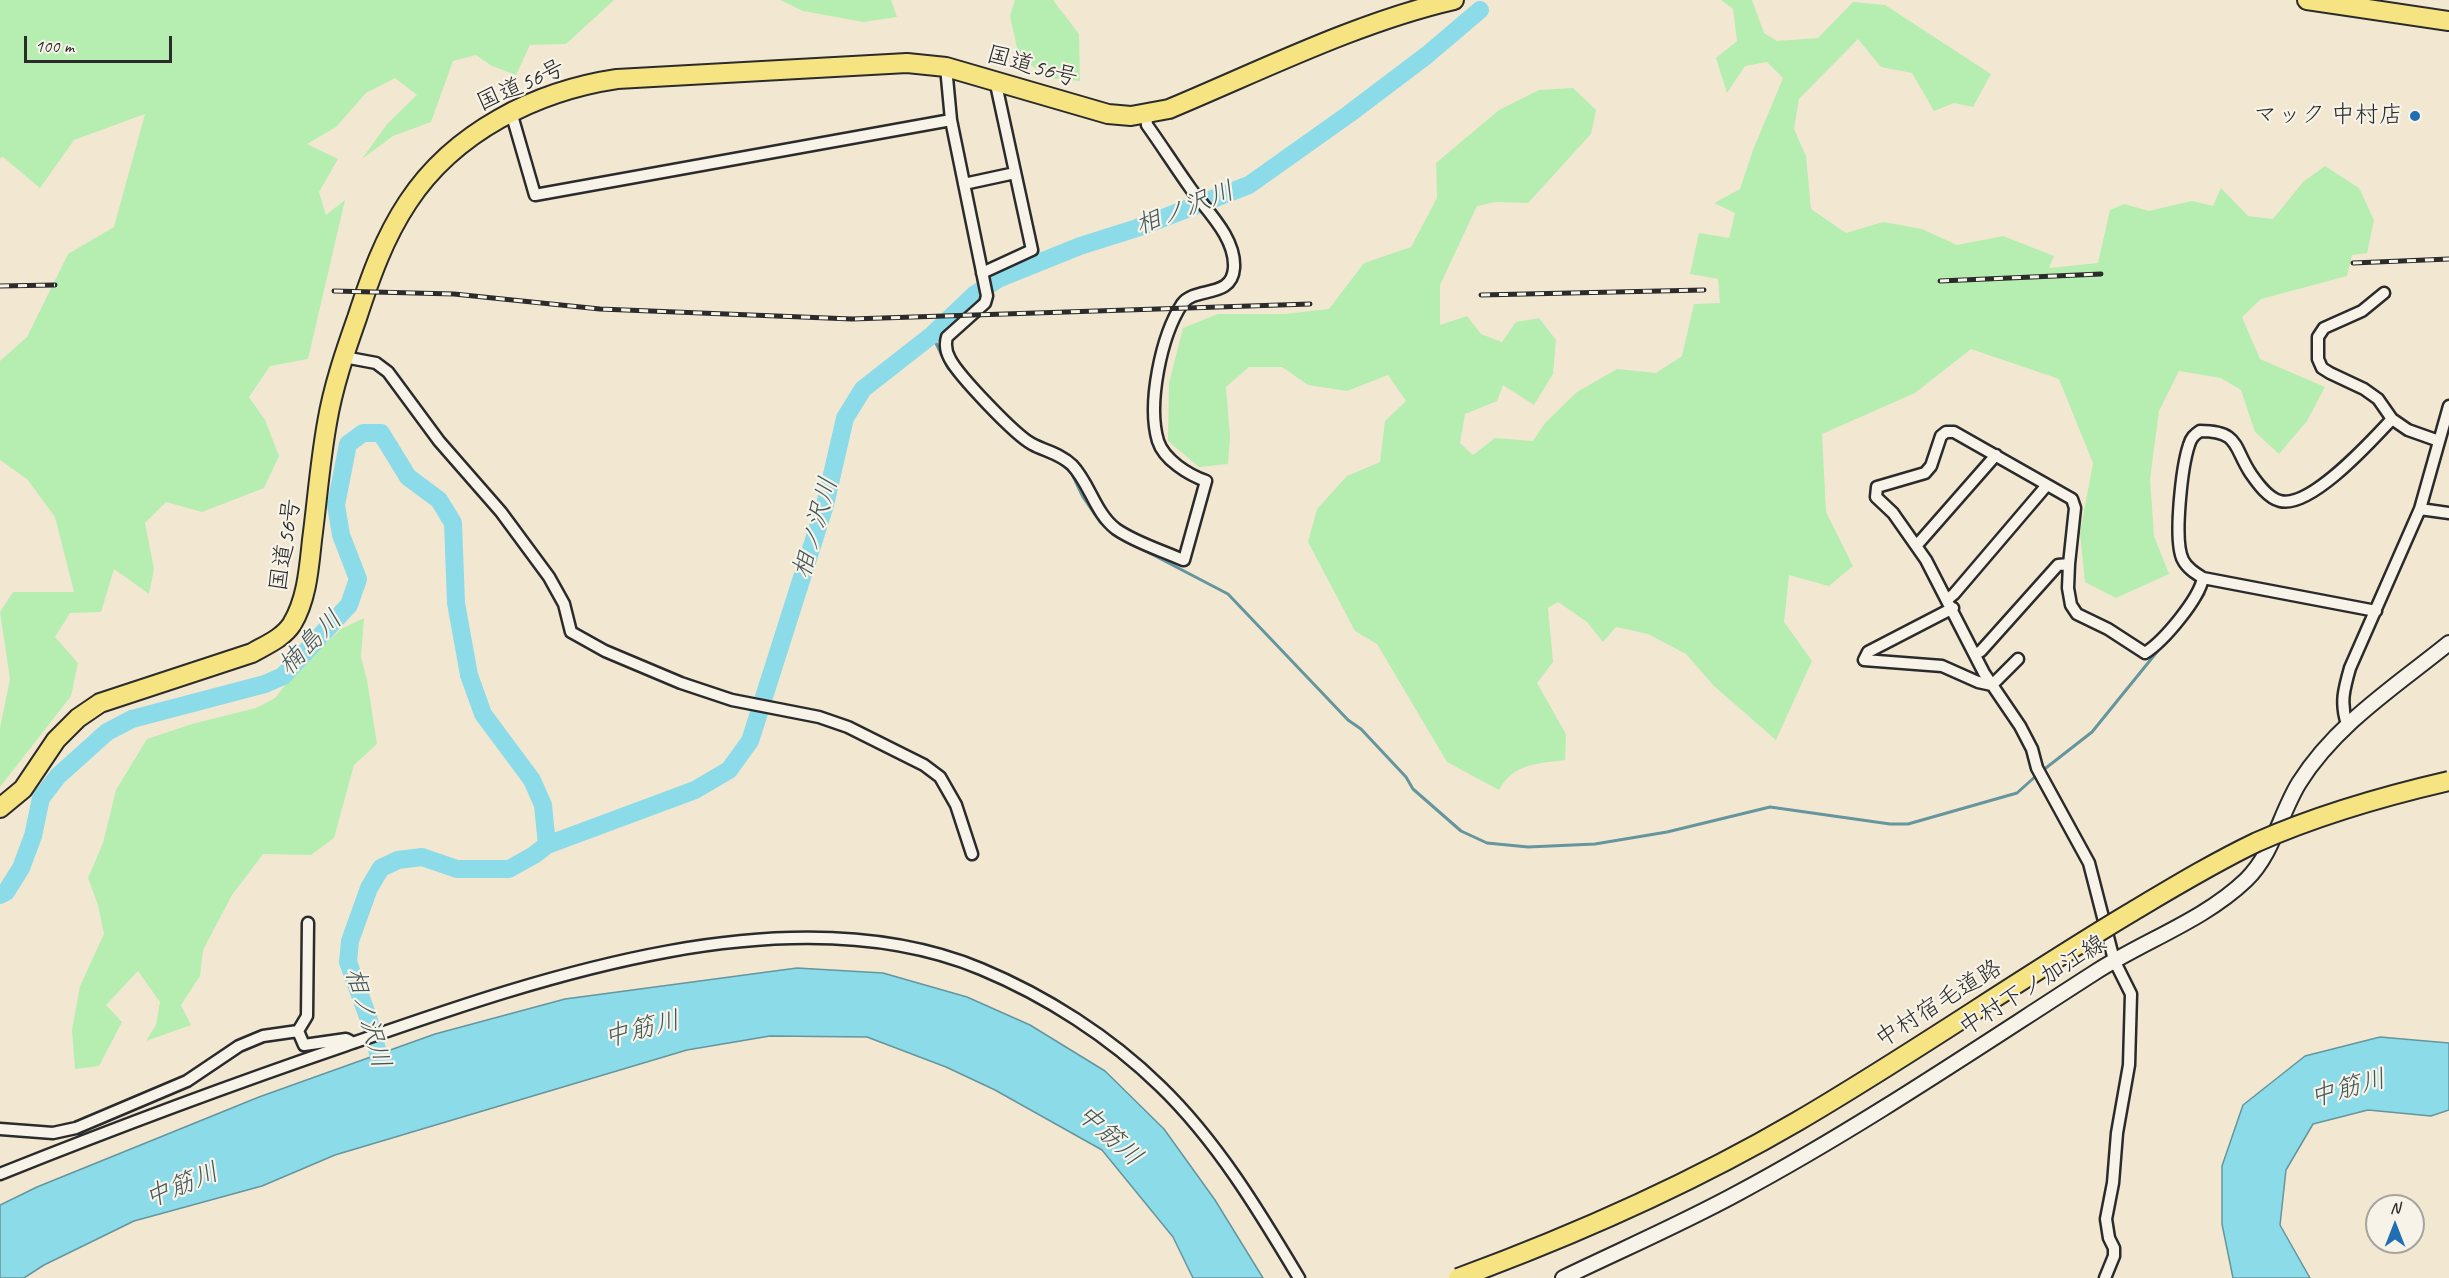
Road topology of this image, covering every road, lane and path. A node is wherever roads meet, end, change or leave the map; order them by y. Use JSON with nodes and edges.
{"nodes":[{"id":1,"x":1454,"y":0,"type":"edge"},
{"id":2,"x":2307,"y":0,"type":"edge"},
{"id":3,"x":2449,"y":21,"type":"edge"},
{"id":4,"x":946,"y":68,"type":"junction"},
{"id":5,"x":1000,"y":83,"type":"junction"},
{"id":6,"x":512,"y":112,"type":"junction"},
{"id":7,"x":1146,"y":114,"type":"junction"},
{"id":8,"x":951,"y":120,"type":"junction"},
{"id":9,"x":1015,"y":173,"type":"junction"},
{"id":10,"x":964,"y":184,"type":"junction"},
{"id":11,"x":983,"y":276,"type":"junction"},
{"id":12,"x":2384,"y":293,"type":"dead end"},
{"id":13,"x":344,"y":357,"type":"junction"},
{"id":14,"x":2449,"y":406,"type":"edge"},
{"id":15,"x":2392,"y":419,"type":"junction"},
{"id":16,"x":2439,"y":441,"type":"junction"},
{"id":17,"x":1996,"y":455,"type":"junction"},
{"id":18,"x":2047,"y":485,"type":"junction"},
{"id":19,"x":2420,"y":508,"type":"junction"},
{"id":20,"x":2449,"y":513,"type":"edge"},
{"id":21,"x":1917,"y":545,"type":"junction"},
{"id":22,"x":2068,"y":564,"type":"junction"},
{"id":23,"x":2203,"y":578,"type":"junction"},
{"id":24,"x":1950,"y":603,"type":"junction"},
{"id":25,"x":2376,"y":611,"type":"junction"},
{"id":26,"x":2449,"y":643,"type":"edge"},
{"id":27,"x":1976,"y":654,"type":"junction"},
{"id":28,"x":2018,"y":659,"type":"dead end"},
{"id":29,"x":1992,"y":685,"type":"junction"},
{"id":30,"x":2347,"y":724,"type":"junction"},
{"id":31,"x":2449,"y":781,"type":"edge"},
{"id":32,"x":0,"y":808,"type":"edge"},
{"id":33,"x":972,"y":854,"type":"dead end"},
{"id":34,"x":308,"y":922,"type":"dead end"},
{"id":35,"x":2114,"y":960,"type":"junction"},
{"id":36,"x":298,"y":1031,"type":"junction"},
{"id":37,"x":353,"y":1043,"type":"junction"},
{"id":38,"x":0,"y":1129,"type":"edge"},
{"id":39,"x":0,"y":1174,"type":"edge"},
{"id":40,"x":1299,"y":1278,"type":"edge"},
{"id":41,"x":1458,"y":1278,"type":"edge"},
{"id":42,"x":1563,"y":1278,"type":"edge"},
{"id":43,"x":2105,"y":1278,"type":"edge"}],
"edges":[{"from":1,"to":7,"type":"highway","name":"国道56号"},
{"from":2,"to":3,"type":"highway"},
{"from":4,"to":5,"type":"highway","name":"国道56号"},
{"from":4,"to":6,"type":"highway","name":"国道56号"},
{"from":4,"to":8,"type":"street"},
{"from":5,"to":7,"type":"highway","name":"国道56号"},
{"from":5,"to":9,"type":"street"},
{"from":6,"to":8,"type":"street"},
{"from":6,"to":13,"type":"highway","name":"国道56号"},
{"from":7,"to":11,"type":"street"},
{"from":8,"to":10,"type":"street"},
{"from":9,"to":10,"type":"street"},
{"from":9,"to":11,"type":"street"},
{"from":10,"to":11,"type":"street"},
{"from":12,"to":15,"type":"street"},
{"from":13,"to":32,"type":"highway","name":"国道56号"},
{"from":13,"to":33,"type":"street"},
{"from":14,"to":16,"type":"street"},
{"from":15,"to":16,"type":"street"},
{"from":15,"to":23,"type":"street"},
{"from":16,"to":19,"type":"street"},
{"from":17,"to":18,"type":"street"},
{"from":17,"to":21,"type":"street"},
{"from":17,"to":21,"type":"street"},
{"from":18,"to":22,"type":"street"},
{"from":18,"to":24,"type":"street"},
{"from":19,"to":20,"type":"street"},
{"from":19,"to":25,"type":"street"},
{"from":21,"to":24,"type":"street"},
{"from":22,"to":23,"type":"street"},
{"from":22,"to":27,"type":"street"},
{"from":23,"to":25,"type":"street"},
{"from":24,"to":27,"type":"street"},
{"from":24,"to":29,"type":"street"},
{"from":25,"to":30,"type":"street"},
{"from":26,"to":30,"type":"main road","name":"中村下ノ加江線"},
{"from":27,"to":29,"type":"street"},
{"from":28,"to":29,"type":"street"},
{"from":29,"to":35,"type":"street"},
{"from":30,"to":35,"type":"main road","name":"中村下ノ加江線"},
{"from":31,"to":41,"type":"highway","name":"中村宿毛道路","bridge":true},
{"from":34,"to":36,"type":"street"},
{"from":35,"to":42,"type":"main road","name":"中村下ノ加江線"},
{"from":35,"to":43,"type":"street"},
{"from":36,"to":37,"type":"street"},
{"from":36,"to":38,"type":"street"},
{"from":37,"to":39,"type":"street"},
{"from":37,"to":40,"type":"street"}]}
